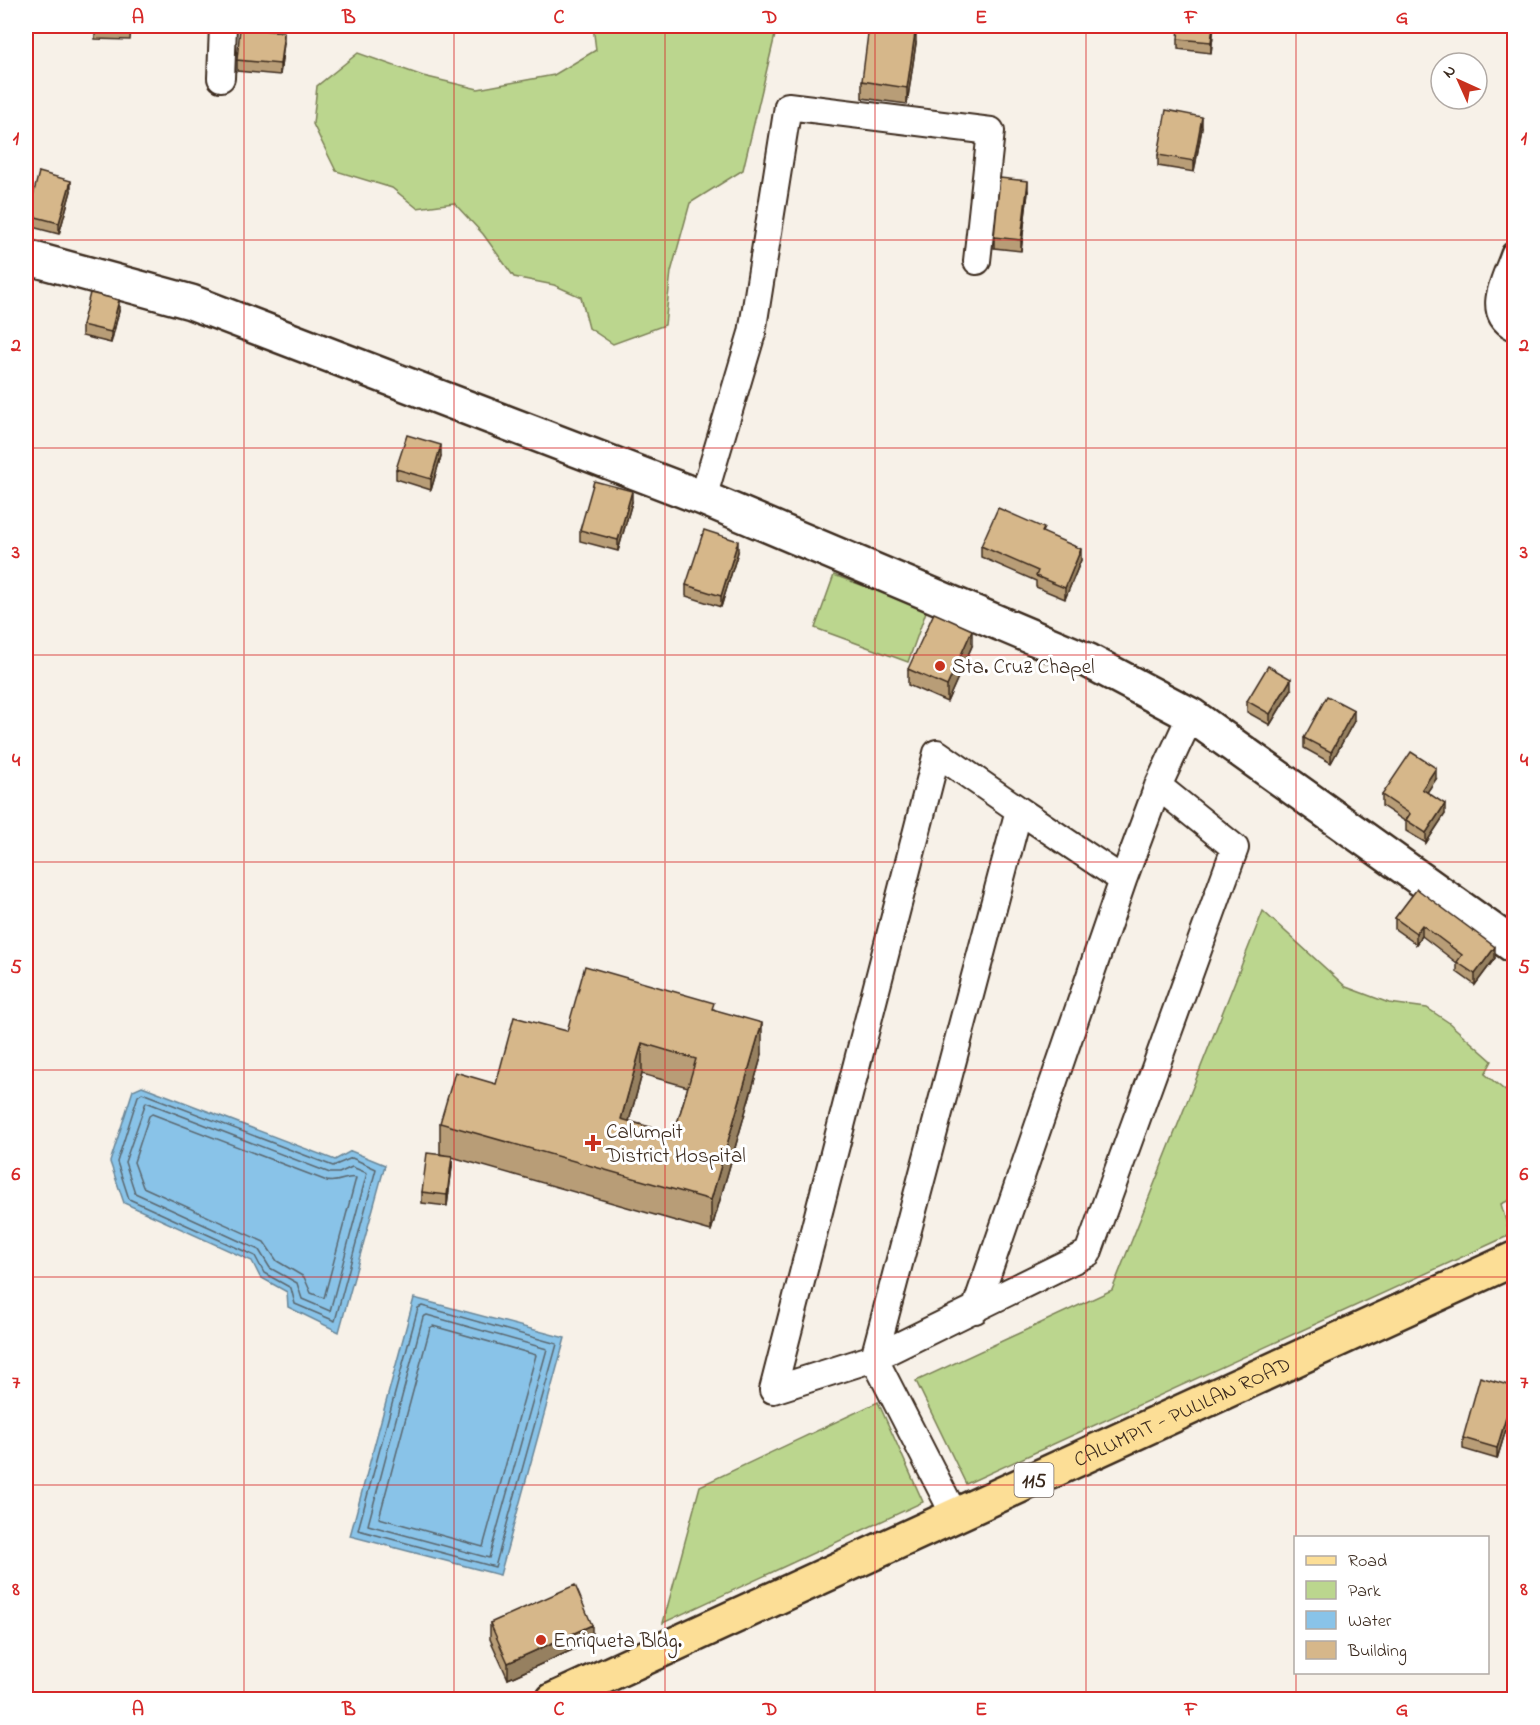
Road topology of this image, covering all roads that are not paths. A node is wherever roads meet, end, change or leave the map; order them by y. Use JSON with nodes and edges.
{"nodes":[{"id":1,"x":223,"y":26,"type":"edge"},
{"id":2,"x":221,"y":78,"type":"dead end"},
{"id":3,"x":1515,"y":255,"type":"edge"},
{"id":4,"x":26,"y":257,"type":"edge"},
{"id":5,"x":977,"y":261,"type":"dead end"},
{"id":6,"x":1515,"y":327,"type":"edge"},
{"id":7,"x":703,"y":498,"type":"junction"},
{"id":8,"x":1191,"y":715,"type":"junction"},
{"id":9,"x":1158,"y":786,"type":"junction"},
{"id":10,"x":1019,"y":810,"type":"junction"},
{"id":11,"x":1123,"y":880,"type":"junction"},
{"id":12,"x":1515,"y":946,"type":"edge"},
{"id":13,"x":1515,"y":1259,"type":"edge"},
{"id":14,"x":975,"y":1310,"type":"junction"},
{"id":15,"x":874,"y":1358,"type":"junction"},
{"id":16,"x":955,"y":1516,"type":"junction"},
{"id":17,"x":553,"y":1700,"type":"edge"}],
"edges":[{"from":1,"to":2,"type":"street"},
{"from":3,"to":6,"type":"street"},
{"from":4,"to":7,"type":"street"},
{"from":5,"to":7,"type":"street"},
{"from":7,"to":8,"type":"street"},
{"from":8,"to":9,"type":"street"},
{"from":8,"to":12,"type":"street"},
{"from":9,"to":11,"type":"street"},
{"from":9,"to":14,"type":"street"},
{"from":10,"to":11,"type":"street"},
{"from":10,"to":15,"type":"street"},
{"from":10,"to":15,"type":"street"},
{"from":11,"to":14,"type":"street"},
{"from":13,"to":16,"type":"main road","name":"CALUMPIT - PULILAN ROAD","number":"115"},
{"from":14,"to":15,"type":"street"},
{"from":15,"to":16,"type":"street"},
{"from":16,"to":17,"type":"main road","name":"CALUMPIT - PULILAN ROAD","number":"115"}]}
